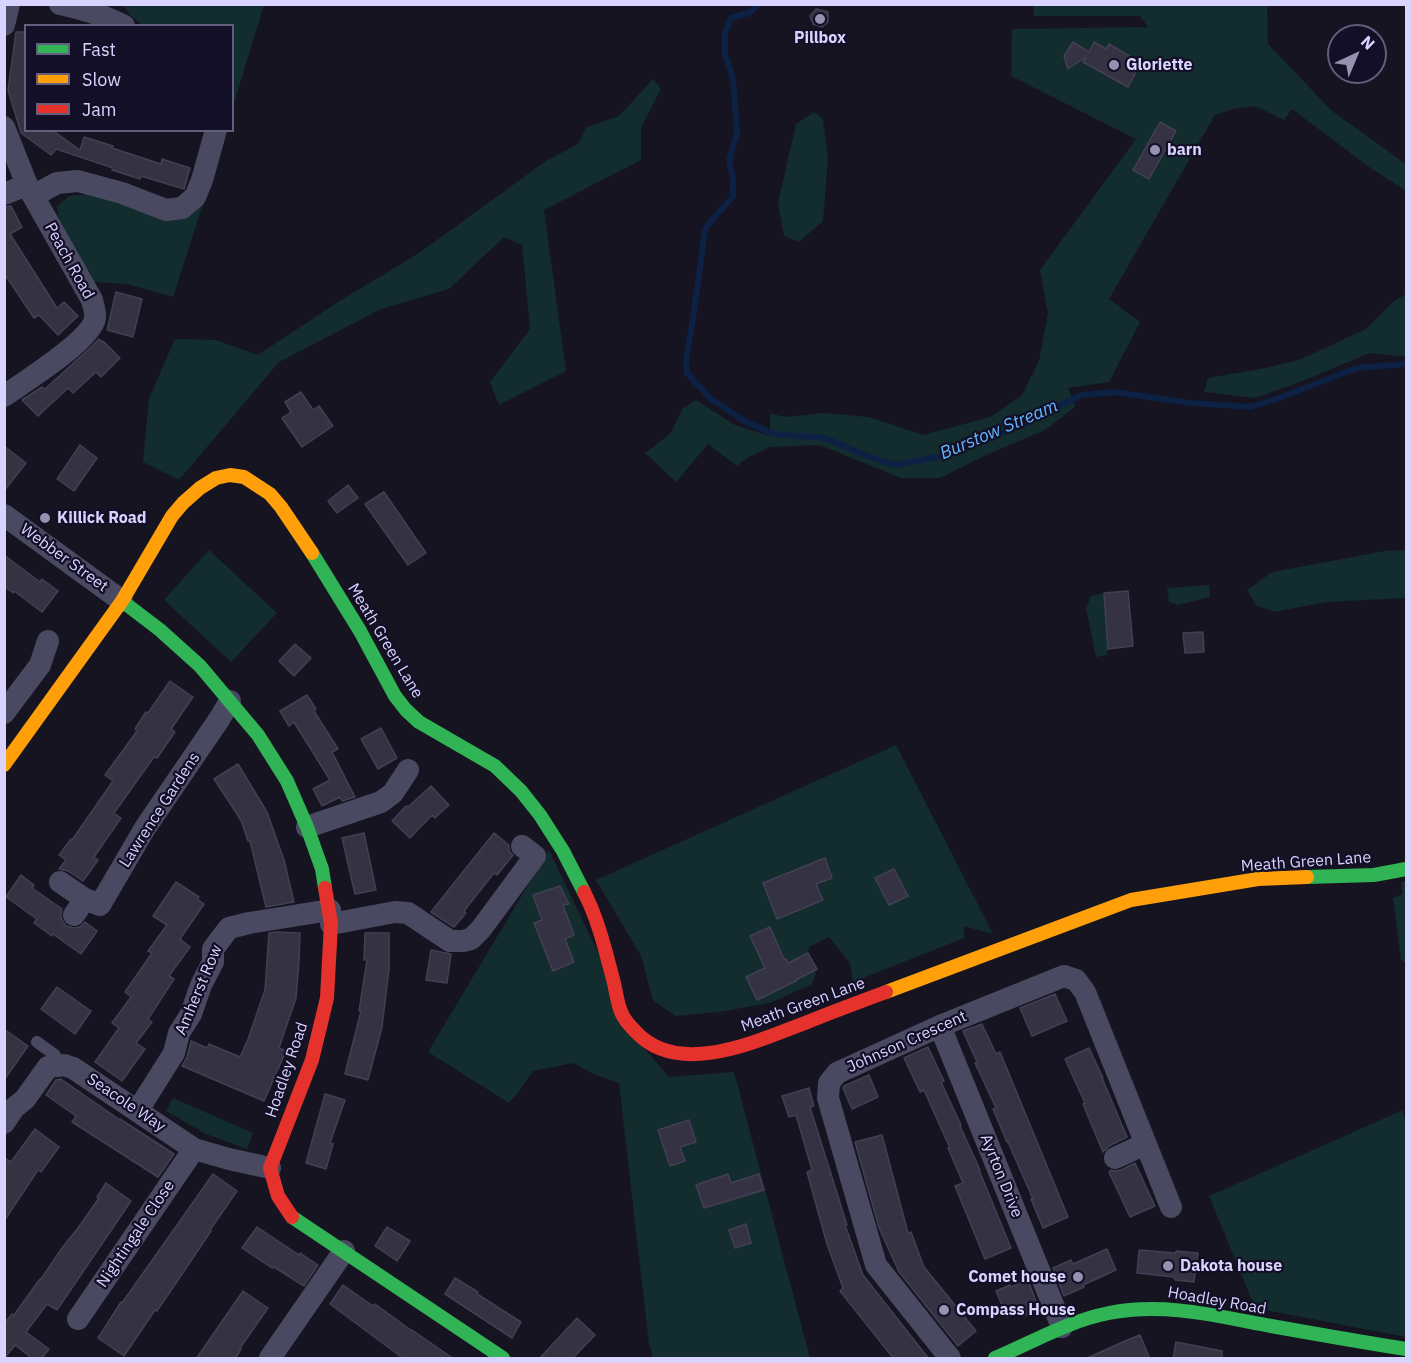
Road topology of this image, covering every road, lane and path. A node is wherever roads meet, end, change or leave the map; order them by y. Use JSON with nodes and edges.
{"nodes":[{"id":1,"x":9,"y":4,"type":"edge"},
{"id":2,"x":60,"y":4,"type":"edge"},
{"id":3,"x":120,"y":24,"type":"edge"},
{"id":4,"x":4,"y":25,"type":"edge"},
{"id":5,"x":4,"y":127,"type":"edge"},
{"id":6,"x":215,"y":132,"type":"edge"},
{"id":7,"x":30,"y":190,"type":"junction"},
{"id":8,"x":4,"y":194,"type":"edge"},
{"id":9,"x":4,"y":396,"type":"edge"},
{"id":10,"x":4,"y":515,"type":"edge"},
{"id":11,"x":122,"y":601,"type":"junction"},
{"id":12,"x":48,"y":641,"type":"dead end"},
{"id":13,"x":230,"y":701,"type":"junction"},
{"id":14,"x":4,"y":713,"type":"edge"},
{"id":15,"x":4,"y":765,"type":"edge"},
{"id":16,"x":408,"y":770,"type":"dead end"},
{"id":17,"x":307,"y":827,"type":"junction"},
{"id":18,"x":522,"y":846,"type":"dead end"},
{"id":19,"x":1407,"y":869,"type":"edge"},
{"id":20,"x":60,"y":882,"type":"dead end"},
{"id":21,"x":330,"y":917,"type":"junction"},
{"id":22,"x":940,"y":1026,"type":"junction"},
{"id":23,"x":37,"y":1042,"type":"dead end"},
{"id":24,"x":56,"y":1066,"type":"junction"},
{"id":25,"x":138,"y":1110,"type":"junction"},
{"id":26,"x":8,"y":1111,"type":"edge"},
{"id":27,"x":1145,"y":1144,"type":"junction"},
{"id":28,"x":194,"y":1149,"type":"junction"},
{"id":29,"x":1114,"y":1158,"type":"dead end"},
{"id":30,"x":270,"y":1168,"type":"junction"},
{"id":31,"x":1171,"y":1207,"type":"dead end"},
{"id":32,"x":344,"y":1251,"type":"junction"},
{"id":33,"x":78,"y":1319,"type":"dead end"},
{"id":34,"x":1062,"y":1327,"type":"junction"},
{"id":35,"x":1407,"y":1349,"type":"edge"},
{"id":36,"x":1035,"y":1350,"type":"edge"},
{"id":37,"x":499,"y":1357,"type":"edge"},
{"id":38,"x":270,"y":1359,"type":"edge"},
{"id":39,"x":950,"y":1359,"type":"edge"},
{"id":40,"x":995,"y":1359,"type":"edge"}],
"edges":[{"from":1,"to":4,"type":"street"},
{"from":2,"to":3,"type":"street"},
{"from":5,"to":7,"type":"street","name":"Peach Road"},
{"from":6,"to":7,"type":"street"},
{"from":7,"to":8,"type":"street"},
{"from":7,"to":9,"type":"street","name":"Peach Road"},
{"from":10,"to":11,"type":"street","name":"Webber Street"},
{"from":11,"to":13,"type":"street","name":"Hoadley Road"},
{"from":11,"to":15,"type":"street","name":"Meath Green Lane"},
{"from":11,"to":19,"type":"street","name":"Meath Green Lane"},
{"from":12,"to":14,"type":"street"},
{"from":13,"to":17,"type":"street","name":"Hoadley Road"},
{"from":13,"to":20,"type":"street","name":"Lawrence Gardens"},
{"from":16,"to":17,"type":"street"},
{"from":17,"to":21,"type":"street","name":"Hoadley Road"},
{"from":18,"to":21,"type":"street","name":"Amherst Row"},
{"from":21,"to":25,"type":"street","name":"Amherst Row"},
{"from":21,"to":30,"type":"street","name":"Hoadley Road"},
{"from":22,"to":27,"type":"street","name":"Johnson Crescent"},
{"from":22,"to":34,"type":"street","name":"Ayrton Drive"},
{"from":22,"to":39,"type":"street","name":"Johnson Crescent"},
{"from":23,"to":24,"type":"lane"},
{"from":24,"to":25,"type":"street","name":"Seacole Way"},
{"from":24,"to":26,"type":"street"},
{"from":25,"to":28,"type":"street","name":"Seacole Way"},
{"from":27,"to":29,"type":"street"},
{"from":27,"to":31,"type":"street","name":"Johnson Crescent"},
{"from":28,"to":30,"type":"street","name":"Seacole Way"},
{"from":28,"to":33,"type":"street","name":"Nightingale Close"},
{"from":30,"to":32,"type":"street"},
{"from":32,"to":37,"type":"street"},
{"from":32,"to":38,"type":"street"},
{"from":34,"to":35,"type":"street","name":"Hoadley Road"},
{"from":34,"to":36,"type":"street","name":"Hoadley Road"},
{"from":36,"to":40,"type":"street","name":"Hoadley Road"}]}
